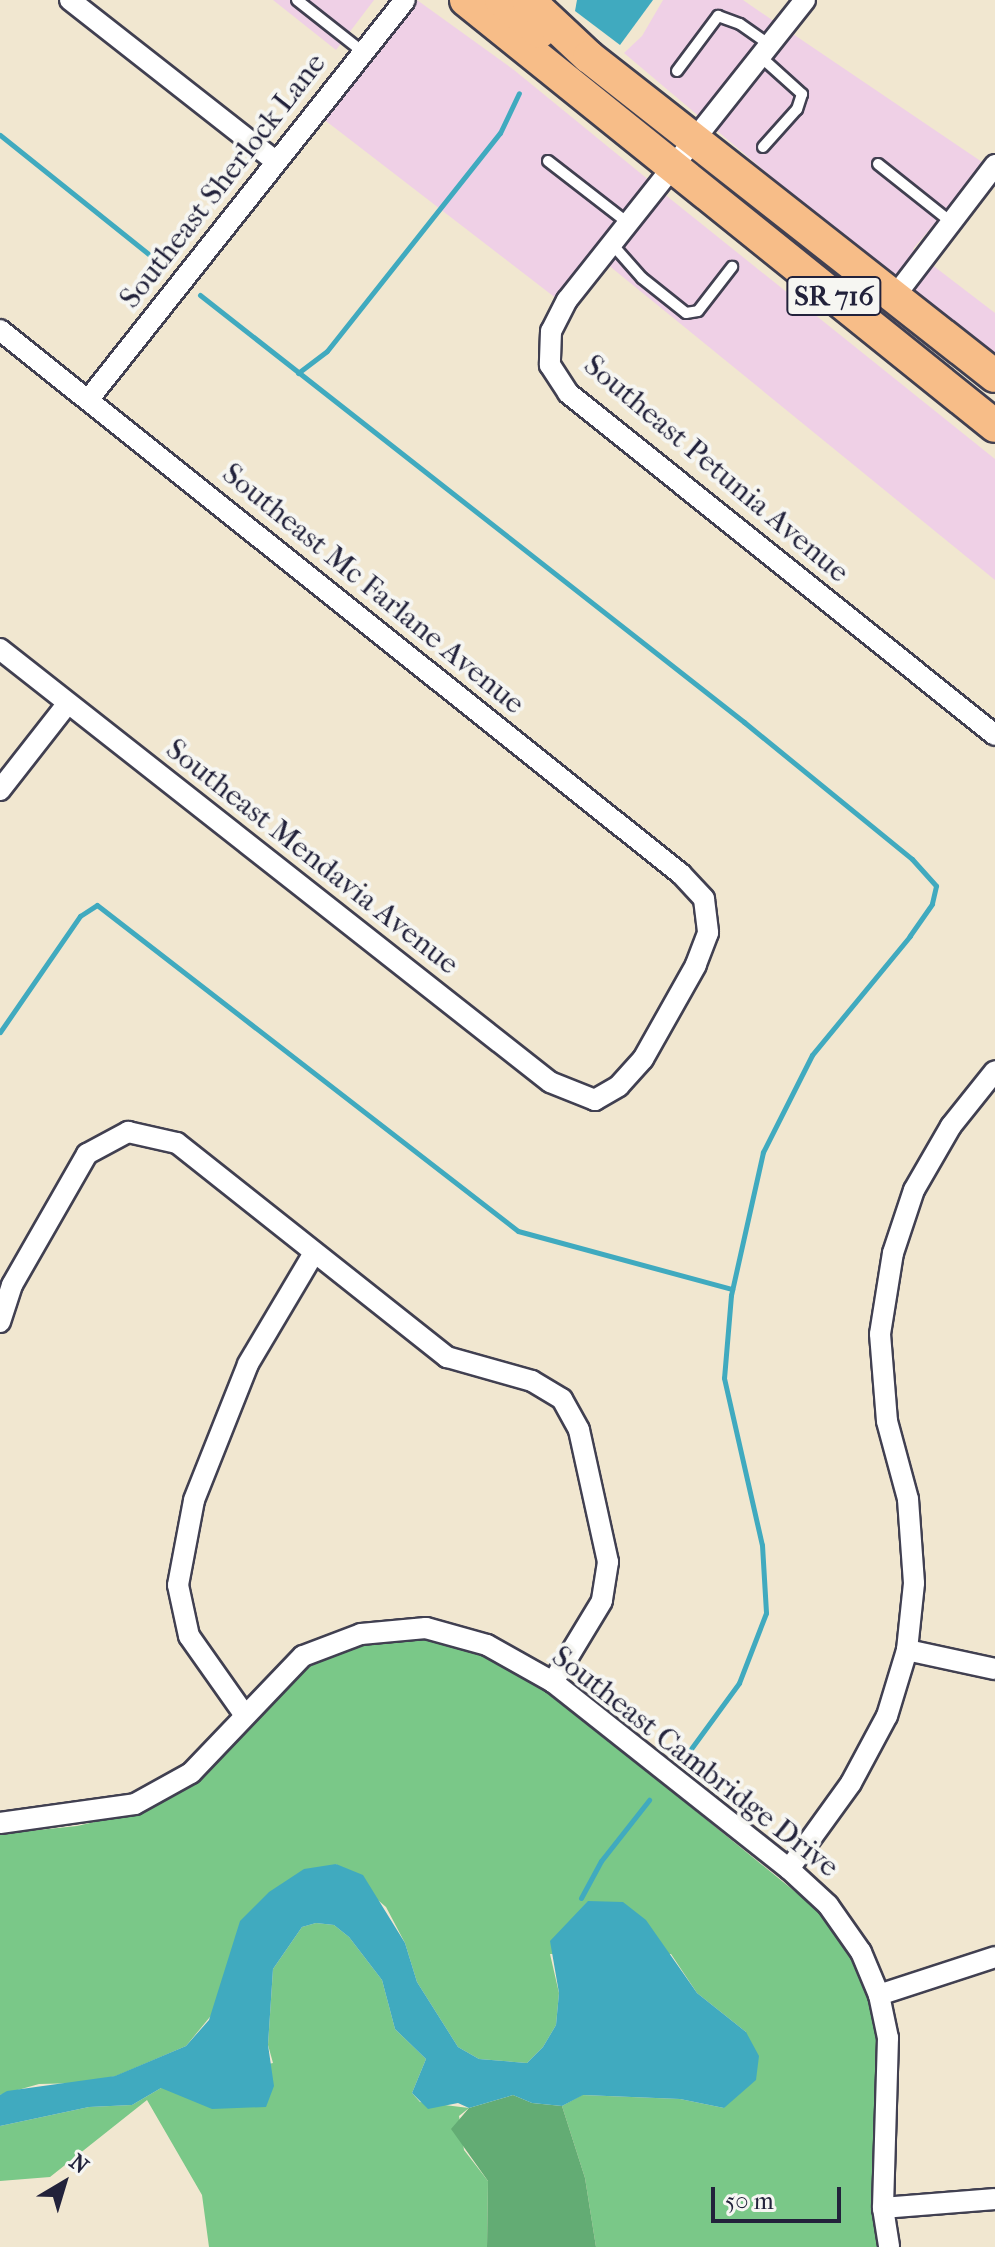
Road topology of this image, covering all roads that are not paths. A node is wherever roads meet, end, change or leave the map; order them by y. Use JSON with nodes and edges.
{"nodes":[{"id":1,"x":70,"y":0,"type":"edge"},
{"id":2,"x":297,"y":0,"type":"edge"},
{"id":3,"x":405,"y":0,"type":"edge"},
{"id":4,"x":466,"y":0,"type":"edge"},
{"id":5,"x":501,"y":0,"type":"edge"},
{"id":6,"x":528,"y":0,"type":"edge"},
{"id":7,"x":805,"y":0,"type":"edge"},
{"id":8,"x":363,"y":52,"type":"junction"},
{"id":9,"x":767,"y":52,"type":"junction"},
{"id":10,"x":589,"y":57,"type":"junction"},
{"id":11,"x":677,"y":71,"type":"dead end"},
{"id":12,"x":696,"y":139,"type":"junction"},
{"id":13,"x":763,"y":147,"type":"dead end"},
{"id":14,"x":275,"y":161,"type":"junction"},
{"id":15,"x":548,"y":161,"type":"dead end"},
{"id":16,"x":878,"y":164,"type":"dead end"},
{"id":17,"x":995,"y":165,"type":"edge"},
{"id":18,"x":672,"y":168,"type":"junction"},
{"id":19,"x":951,"y":222,"type":"junction"},
{"id":20,"x":628,"y":223,"type":"junction"},
{"id":21,"x":612,"y":244,"type":"junction"},
{"id":22,"x":732,"y":267,"type":"dead end"},
{"id":23,"x":895,"y":296,"type":"junction"},
{"id":24,"x":0,"y":330,"type":"edge"},
{"id":25,"x":995,"y":376,"type":"edge"},
{"id":26,"x":88,"y":400,"type":"junction"},
{"id":27,"x":995,"y":426,"type":"edge"},
{"id":28,"x":0,"y":649,"type":"edge"},
{"id":29,"x":68,"y":703,"type":"junction"},
{"id":30,"x":995,"y":735,"type":"edge"},
{"id":31,"x":0,"y":790,"type":"edge"},
{"id":32,"x":995,"y":1071,"type":"edge"},
{"id":33,"x":595,"y":1100,"type":"joint"},
{"id":34,"x":314,"y":1253,"type":"junction"},
{"id":35,"x":0,"y":1322,"type":"edge"},
{"id":36,"x":907,"y":1650,"type":"junction"},
{"id":37,"x":995,"y":1669,"type":"edge"},
{"id":38,"x":553,"y":1682,"type":"junction"},
{"id":39,"x":244,"y":1714,"type":"junction"},
{"id":40,"x":0,"y":1823,"type":"edge"},
{"id":41,"x":789,"y":1869,"type":"junction"},
{"id":42,"x":995,"y":1957,"type":"edge"},
{"id":43,"x":879,"y":1995,"type":"junction"},
{"id":44,"x":995,"y":2199,"type":"edge"},
{"id":45,"x":883,"y":2208,"type":"junction"},
{"id":46,"x":889,"y":2247,"type":"edge"}],
"edges":[{"from":1,"to":14,"type":"street"},
{"from":2,"to":8,"type":"lane"},
{"from":3,"to":8,"type":"street","name":"Southeast Sherlock Lane"},
{"from":4,"to":18,"type":"main road","number":"SR 716"},
{"from":5,"to":10,"type":"main road"},
{"from":6,"to":10,"type":"main road","number":"SR 716"},
{"from":7,"to":9,"type":"street","name":"Southeast Petunia Avenue"},
{"from":8,"to":14,"type":"street","name":"Southeast Sherlock Lane"},
{"from":9,"to":11,"type":"lane"},
{"from":9,"to":12,"type":"street","name":"Southeast Petunia Avenue"},
{"from":9,"to":13,"type":"lane"},
{"from":10,"to":12,"type":"main road","number":"SR 716"},
{"from":12,"to":18,"type":"street","name":"Southeast Petunia Avenue"},
{"from":12,"to":23,"type":"main road","number":"SR 716"},
{"from":14,"to":26,"type":"street","name":"Southeast Sherlock Lane"},
{"from":15,"to":20,"type":"lane"},
{"from":16,"to":19,"type":"lane"},
{"from":17,"to":19,"type":"street"},
{"from":18,"to":20,"type":"street","name":"Southeast Petunia Avenue"},
{"from":18,"to":27,"type":"main road","number":"SR 716"},
{"from":19,"to":23,"type":"street"},
{"from":20,"to":21,"type":"street","name":"Southeast Petunia Avenue"},
{"from":21,"to":22,"type":"lane"},
{"from":21,"to":30,"type":"street","name":"Southeast Petunia Avenue"},
{"from":23,"to":25,"type":"main road","number":"SR 716"},
{"from":24,"to":26,"type":"street","name":"Southeast Mc Farlane Avenue"},
{"from":26,"to":33,"type":"street","name":"Southeast Mc Farlane Avenue"},
{"from":28,"to":29,"type":"street","name":"Southeast Mendavia Avenue"},
{"from":29,"to":31,"type":"street"},
{"from":29,"to":33,"type":"street","name":"Southeast Mendavia Avenue"},
{"from":32,"to":36,"type":"street"},
{"from":34,"to":35,"type":"street"},
{"from":34,"to":38,"type":"street"},
{"from":34,"to":39,"type":"street"},
{"from":36,"to":37,"type":"street"},
{"from":36,"to":41,"type":"street"},
{"from":38,"to":39,"type":"street","name":"Southeast Cambridge Drive"},
{"from":38,"to":41,"type":"street","name":"Southeast Cambridge Drive"},
{"from":39,"to":40,"type":"street","name":"Southeast Cambridge Drive"},
{"from":41,"to":43,"type":"street","name":"Southeast Cambridge Drive"},
{"from":42,"to":43,"type":"street"},
{"from":43,"to":45,"type":"street","name":"Southeast Cambridge Drive"},
{"from":44,"to":45,"type":"street"},
{"from":45,"to":46,"type":"street","name":"Southeast Cambridge Drive"}]}
